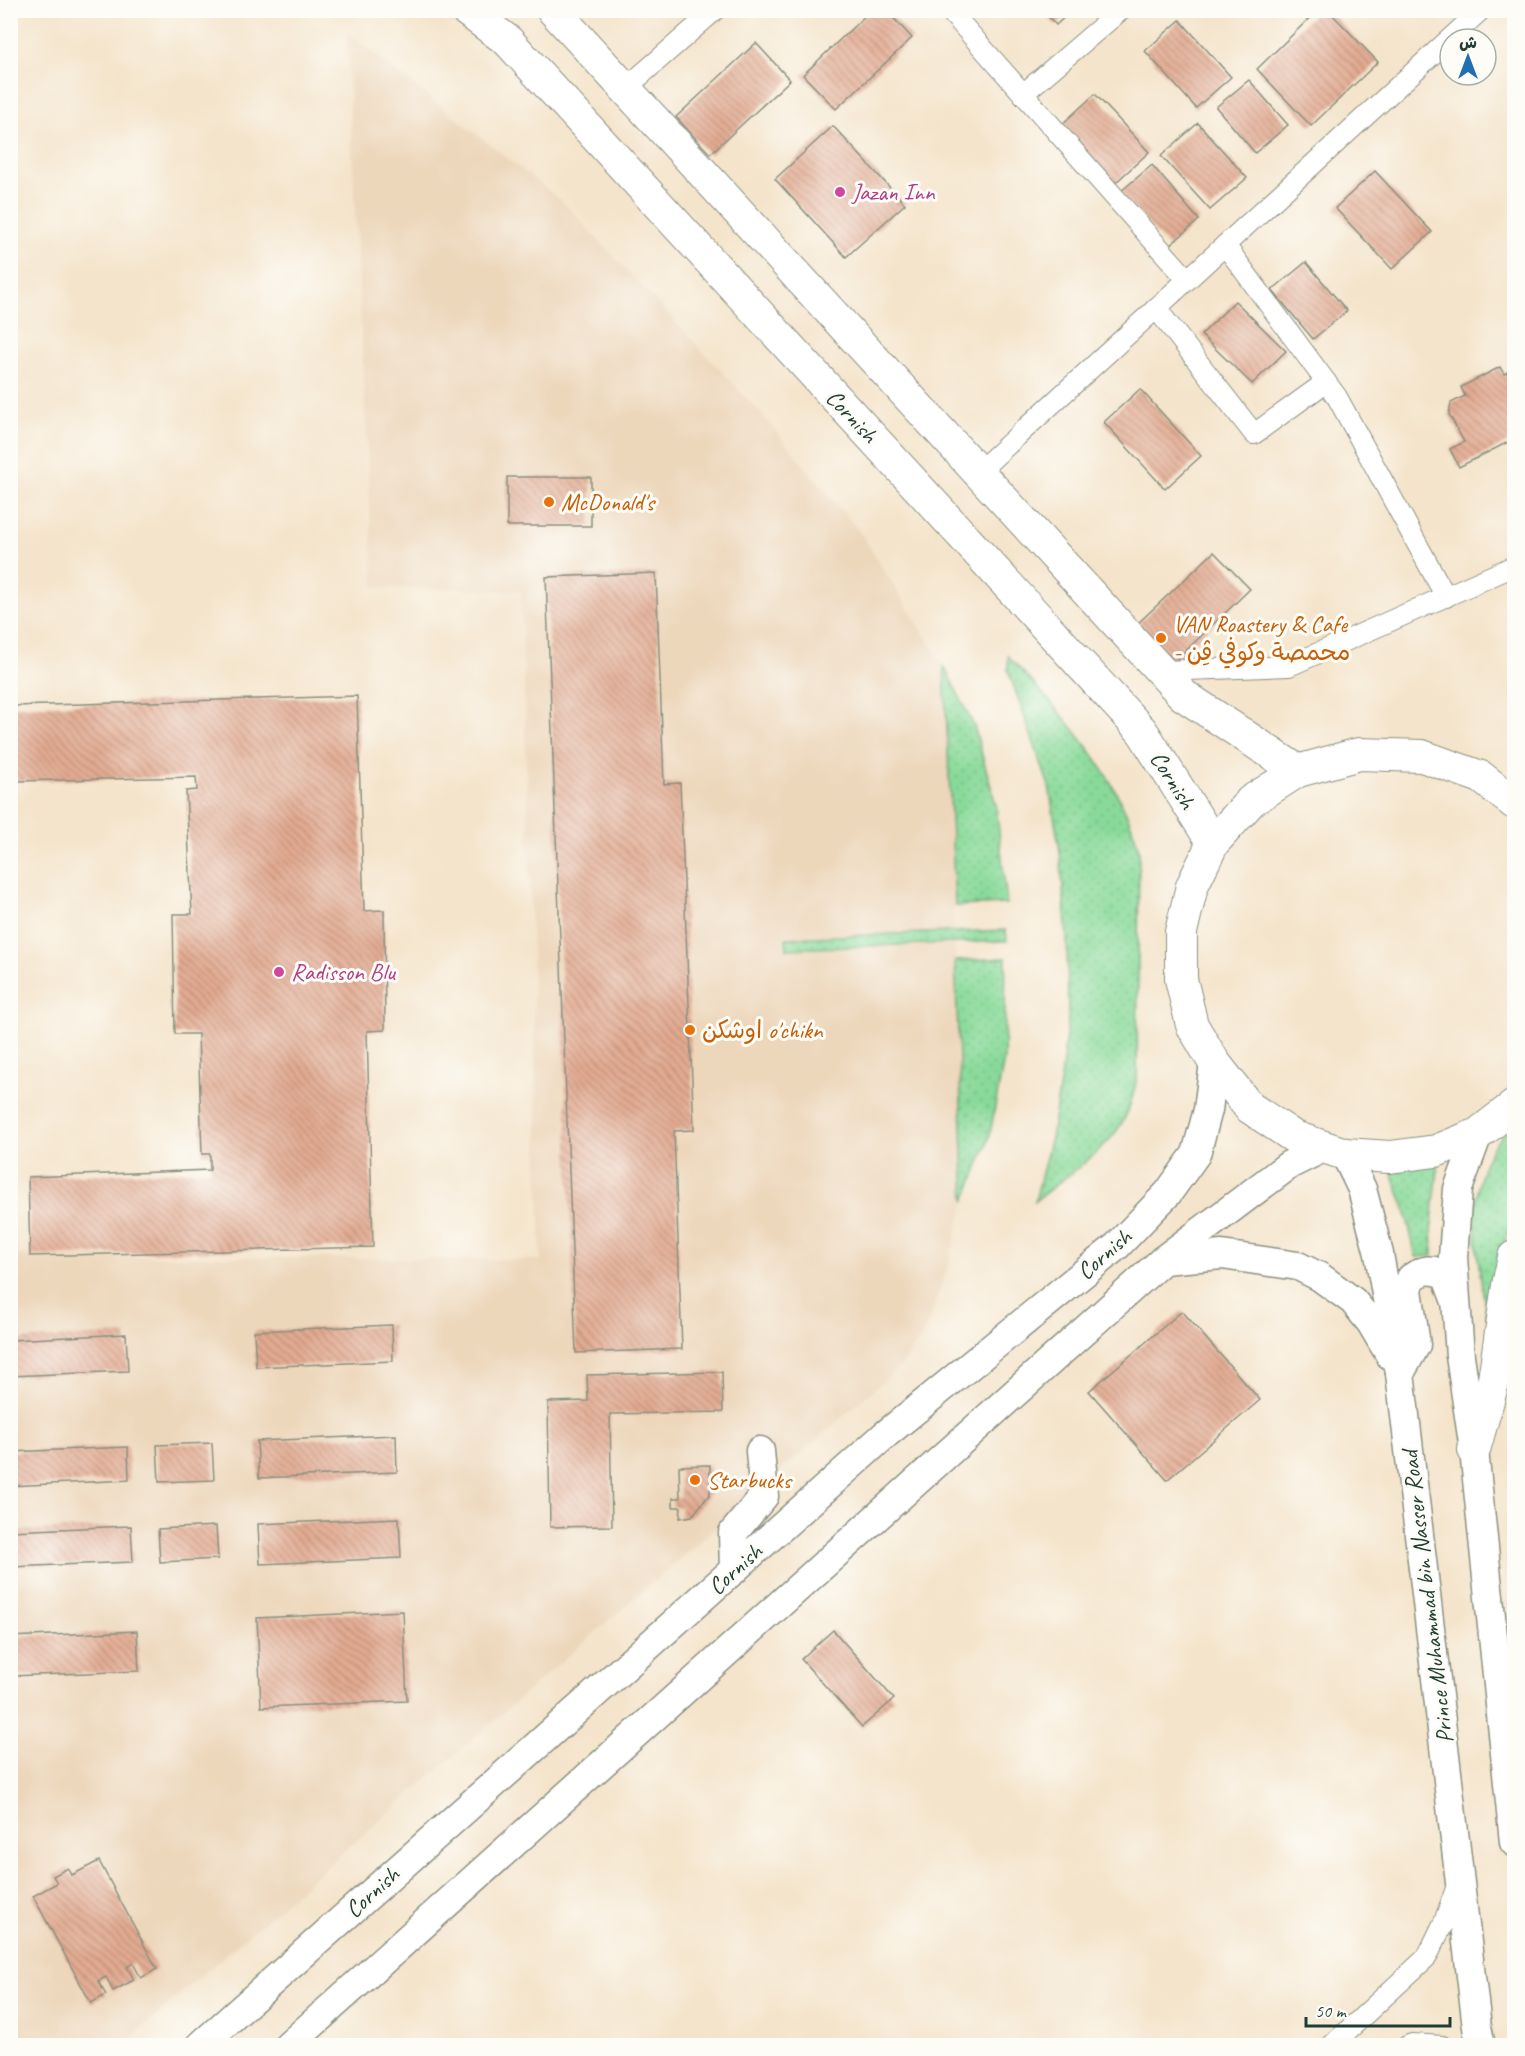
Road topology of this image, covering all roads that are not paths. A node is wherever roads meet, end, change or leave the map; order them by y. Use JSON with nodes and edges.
{"nodes":[{"id":1,"x":465,"y":10,"type":"edge"},
{"id":2,"x":553,"y":10,"type":"edge"},
{"id":3,"x":715,"y":10,"type":"edge"},
{"id":4,"x":949,"y":10,"type":"edge"},
{"id":5,"x":1121,"y":10,"type":"edge"},
{"id":6,"x":1481,"y":10,"type":"edge"},
{"id":7,"x":625,"y":89,"type":"junction"},
{"id":8,"x":1023,"y":94,"type":"junction"},
{"id":9,"x":1225,"y":245,"type":"junction"},
{"id":10,"x":1187,"y":279,"type":"junction"},
{"id":11,"x":1156,"y":308,"type":"junction"},
{"id":12,"x":1326,"y":382,"type":"junction"},
{"id":13,"x":978,"y":472,"type":"junction"},
{"id":14,"x":1515,"y":566,"type":"edge"},
{"id":15,"x":1446,"y":597,"type":"junction"},
{"id":16,"x":1161,"y":670,"type":"junction"},
{"id":17,"x":1299,"y":771,"type":"junction"},
{"id":18,"x":1515,"y":803,"type":"edge"},
{"id":19,"x":1214,"y":843,"type":"junction"},
{"id":20,"x":1214,"y":1062,"type":"junction"},
{"id":21,"x":1515,"y":1106,"type":"edge"},
{"id":22,"x":1478,"y":1134,"type":"junction"},
{"id":23,"x":1335,"y":1150,"type":"junction"},
{"id":24,"x":1515,"y":1257,"type":"edge"},
{"id":25,"x":1163,"y":1260,"type":"junction"},
{"id":26,"x":1455,"y":1300,"type":"junction"},
{"id":27,"x":1400,"y":1373,"type":"junction"},
{"id":28,"x":760,"y":1450,"type":"dead end"},
{"id":29,"x":1474,"y":1450,"type":"junction"},
{"id":30,"x":734,"y":1570,"type":"junction"},
{"id":31,"x":1515,"y":1842,"type":"edge"},
{"id":32,"x":1460,"y":1877,"type":"junction"},
{"id":33,"x":200,"y":2046,"type":"edge"},
{"id":34,"x":288,"y":2046,"type":"edge"},
{"id":35,"x":1331,"y":2046,"type":"edge"},
{"id":36,"x":1407,"y":2046,"type":"edge"},
{"id":37,"x":1442,"y":2046,"type":"edge"},
{"id":38,"x":1481,"y":2046,"type":"edge"}],
"edges":[{"from":1,"to":19,"type":"main road","name":"Cornish"},
{"from":2,"to":7,"type":"main road"},
{"from":3,"to":7,"type":"street"},
{"from":4,"to":8,"type":"street"},
{"from":5,"to":8,"type":"street"},
{"from":6,"to":9,"type":"street"},
{"from":7,"to":13,"type":"main road"},
{"from":8,"to":10,"type":"street"},
{"from":9,"to":10,"type":"street"},
{"from":9,"to":12,"type":"street"},
{"from":10,"to":11,"type":"street"},
{"from":11,"to":12,"type":"street"},
{"from":11,"to":13,"type":"street"},
{"from":12,"to":15,"type":"street"},
{"from":13,"to":16,"type":"main road"},
{"from":14,"to":15,"type":"street"},
{"from":15,"to":16,"type":"street"},
{"from":16,"to":17,"type":"main road"},
{"from":17,"to":18,"type":"main road"},
{"from":17,"to":19,"type":"main road"},
{"from":19,"to":20,"type":"main road"},
{"from":20,"to":23,"type":"main road"},
{"from":20,"to":30,"type":"main road","name":"Cornish"},
{"from":21,"to":22,"type":"main road"},
{"from":22,"to":23,"type":"main road"},
{"from":22,"to":26,"type":"main road"},
{"from":23,"to":25,"type":"main road","name":"Cornish"},
{"from":23,"to":27,"type":"main road","name":"Prince Muhammad bin Nasser Road"},
{"from":24,"to":29,"type":"main road"},
{"from":25,"to":27,"type":"main road"},
{"from":25,"to":34,"type":"main road","name":"Cornish"},
{"from":26,"to":27,"type":"main road"},
{"from":26,"to":29,"type":"main road"},
{"from":27,"to":32,"type":"main road","name":"Prince Muhammad bin Nasser Road"},
{"from":28,"to":30,"type":"main road"},
{"from":29,"to":31,"type":"main road"},
{"from":30,"to":33,"type":"main road","name":"Cornish"},
{"from":32,"to":35,"type":"street"},
{"from":32,"to":38,"type":"main road","name":"Prince Muhammad bin Nasser Road"},
{"from":36,"to":37,"type":"street"}]}
